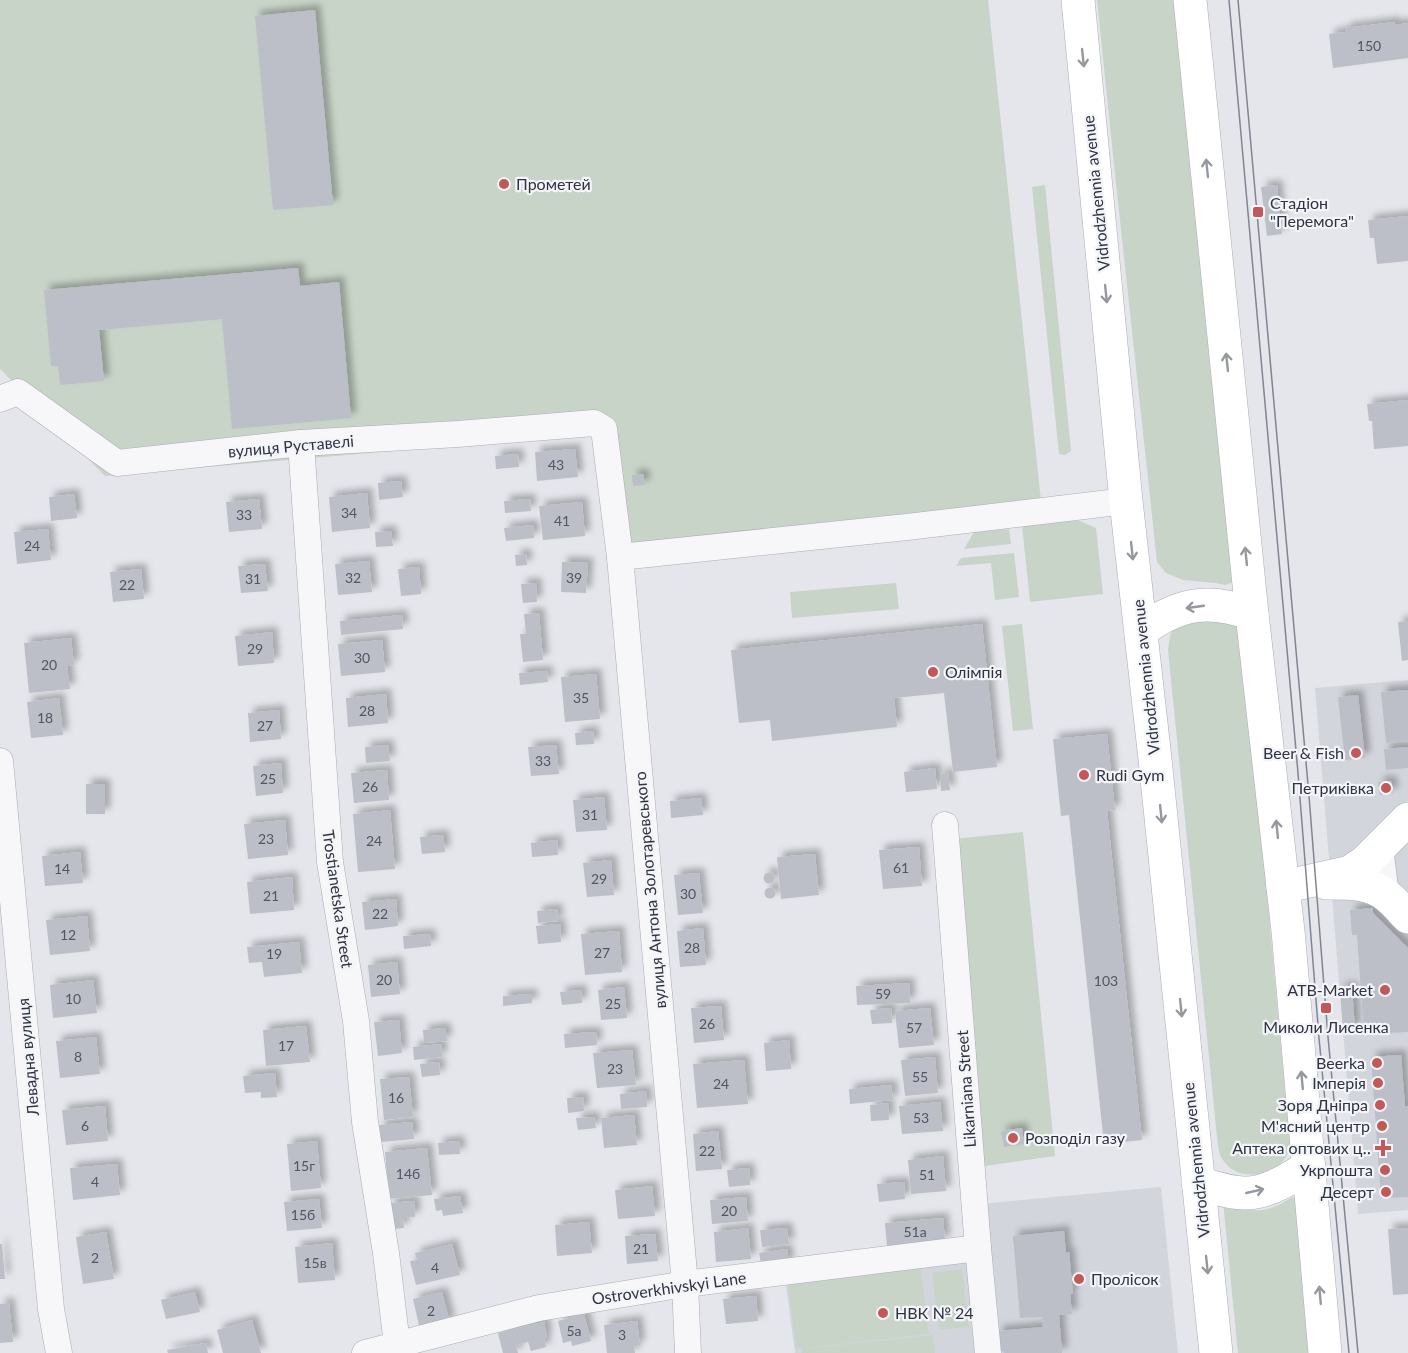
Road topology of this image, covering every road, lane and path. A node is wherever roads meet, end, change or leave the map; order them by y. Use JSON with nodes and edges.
{"nodes":[{"id":1,"x":1078,"y":0,"type":"edge"},
{"id":2,"x":1190,"y":0,"type":"edge"},
{"id":3,"x":0,"y":399,"type":"edge"},
{"id":4,"x":604,"y":429,"type":"joint"},
{"id":5,"x":301,"y":443,"type":"junction"},
{"id":6,"x":1126,"y":501,"type":"junction"},
{"id":7,"x":620,"y":557,"type":"junction"},
{"id":8,"x":1252,"y":614,"type":"junction"},
{"id":9,"x":1141,"y":631,"type":"junction"},
{"id":10,"x":0,"y":761,"type":"edge"},
{"id":11,"x":1408,"y":819,"type":"edge"},
{"id":12,"x":945,"y":825,"type":"dead end"},
{"id":13,"x":1380,"y":847,"type":"junction"},
{"id":14,"x":1282,"y":887,"type":"junction"},
{"id":15,"x":1397,"y":906,"type":"edge"},
{"id":16,"x":1308,"y":1167,"type":"junction"},
{"id":17,"x":1198,"y":1183,"type":"junction"},
{"id":18,"x":978,"y":1248,"type":"junction"},
{"id":19,"x":685,"y":1284,"type":"junction"},
{"id":20,"x":398,"y":1349,"type":"edge"},
{"id":21,"x":58,"y":1353,"type":"edge"},
{"id":22,"x":365,"y":1353,"type":"edge"},
{"id":23,"x":688,"y":1353,"type":"edge"},
{"id":24,"x":988,"y":1353,"type":"edge"},
{"id":25,"x":1216,"y":1353,"type":"edge"},
{"id":26,"x":1325,"y":1353,"type":"edge"}],
"edges":[{"from":1,"to":6,"type":"main road","name":"Vidrodzhennia avenue","one_way":true},
{"from":8,"to":2,"type":"main road","one_way":true},
{"from":3,"to":5,"type":"street","name":"вулиця Руставелі"},
{"from":4,"to":5,"type":"street","name":"вулиця Руставелі"},
{"from":4,"to":7,"type":"street","name":"вулиця Антона Золотаревського"},
{"from":5,"to":20,"type":"street","name":"Trostianetska Street"},
{"from":6,"to":7,"type":"street"},
{"from":6,"to":9,"type":"main road","name":"Vidrodzhennia avenue","one_way":true},
{"from":7,"to":19,"type":"street","name":"вулиця Антона Золотаревського"},
{"from":8,"to":9,"type":"main road","one_way":true},
{"from":14,"to":8,"type":"main road","one_way":true},
{"from":9,"to":17,"type":"main road","name":"Vidrodzhennia avenue","one_way":true},
{"from":10,"to":21,"type":"street","name":"Левадна вулиця"},
{"from":11,"to":13,"type":"main road"},
{"from":12,"to":18,"type":"street","name":"Likarniana Street"},
{"from":13,"to":14,"type":"main road"},
{"from":13,"to":15,"type":"street"},
{"from":14,"to":15,"type":"main road"},
{"from":16,"to":14,"type":"main road","one_way":true},
{"from":17,"to":16,"type":"main road","one_way":true},
{"from":26,"to":16,"type":"main road","one_way":true},
{"from":17,"to":25,"type":"main road","name":"Vidrodzhennia avenue","one_way":true},
{"from":18,"to":19,"type":"street","name":"Ostroverkhivskyi Lane"},
{"from":18,"to":24,"type":"street","name":"Likarniana Street"},
{"from":19,"to":20,"type":"street","name":"Ostroverkhivskyi Lane"},
{"from":19,"to":23,"type":"street","name":"вулиця Антона Золотаревського"},
{"from":20,"to":22,"type":"street","name":"Ostroverkhivskyi Lane"}]}
